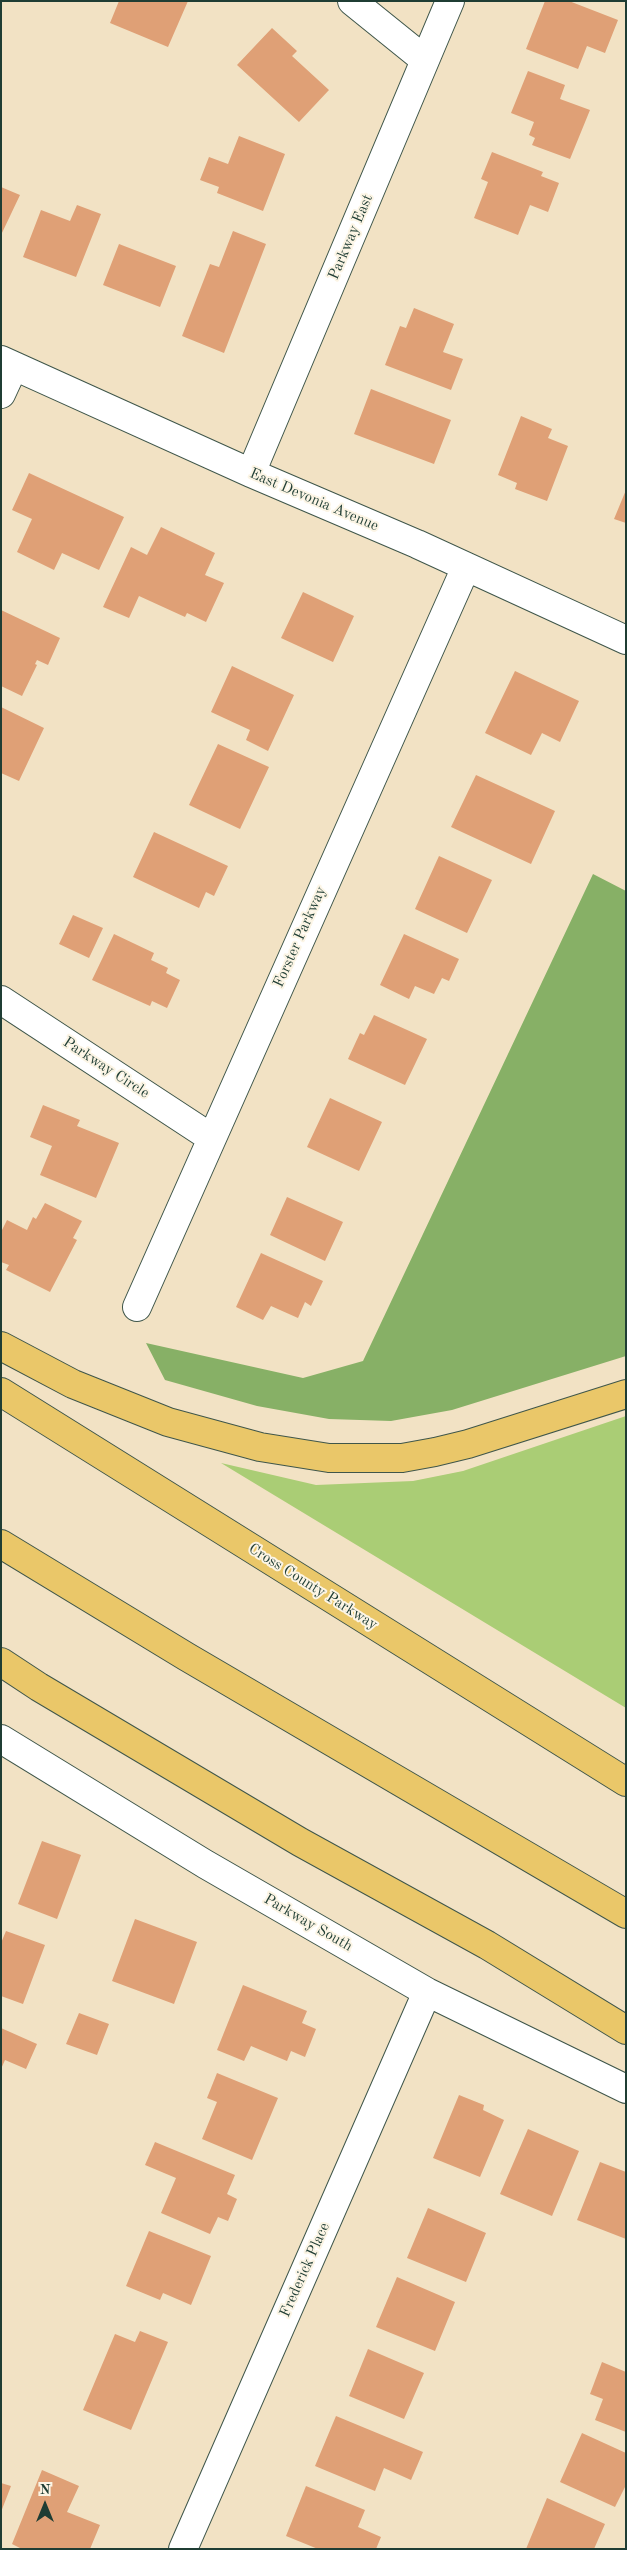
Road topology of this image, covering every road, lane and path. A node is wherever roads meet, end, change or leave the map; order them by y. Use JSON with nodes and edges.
{"nodes":[{"id":1,"x":352,"y":1,"type":"edge"},
{"id":2,"x":450,"y":1,"type":"edge"},
{"id":3,"x":425,"y":60,"type":"junction"},
{"id":4,"x":7,"y":363,"type":"edge"},
{"id":5,"x":1,"y":394,"type":"edge"},
{"id":6,"x":251,"y":473,"type":"junction"},
{"id":7,"x":466,"y":567,"type":"junction"},
{"id":8,"x":626,"y":640,"type":"edge"},
{"id":9,"x":1,"y":1000,"type":"edge"},
{"id":10,"x":210,"y":1137,"type":"junction"},
{"id":11,"x":137,"y":1307,"type":"dead end"},
{"id":12,"x":1,"y":1346,"type":"edge"},
{"id":13,"x":1,"y":1392,"type":"edge"},
{"id":14,"x":626,"y":1394,"type":"edge"},
{"id":15,"x":1,"y":1544,"type":"edge"},
{"id":16,"x":1,"y":1662,"type":"edge"},
{"id":17,"x":1,"y":1739,"type":"edge"},
{"id":18,"x":626,"y":1782,"type":"edge"},
{"id":19,"x":626,"y":1914,"type":"edge"},
{"id":20,"x":427,"y":1992,"type":"junction"},
{"id":21,"x":626,"y":2030,"type":"edge"},
{"id":22,"x":626,"y":2089,"type":"edge"},
{"id":23,"x":183,"y":2549,"type":"edge"}],
"edges":[{"from":1,"to":3,"type":"street"},
{"from":2,"to":3,"type":"street","name":"Parkway East"},
{"from":3,"to":6,"type":"street","name":"Parkway East"},
{"from":4,"to":5,"type":"street"},
{"from":4,"to":6,"type":"street","name":"East Devonia Avenue"},
{"from":6,"to":7,"type":"street","name":"East Devonia Avenue"},
{"from":7,"to":8,"type":"street","name":"East Devonia Avenue"},
{"from":7,"to":10,"type":"street","name":"Forster Parkway"},
{"from":9,"to":10,"type":"street","name":"Parkway Circle"},
{"from":10,"to":11,"type":"street","name":"Forster Parkway"},
{"from":12,"to":14,"type":"highway"},
{"from":13,"to":18,"type":"highway","name":"Cross County Parkway"},
{"from":15,"to":19,"type":"highway"},
{"from":16,"to":21,"type":"highway"},
{"from":17,"to":20,"type":"street","name":"Parkway South"},
{"from":20,"to":22,"type":"street","name":"Parkway South"},
{"from":20,"to":23,"type":"street","name":"Frederick Place"}]}
